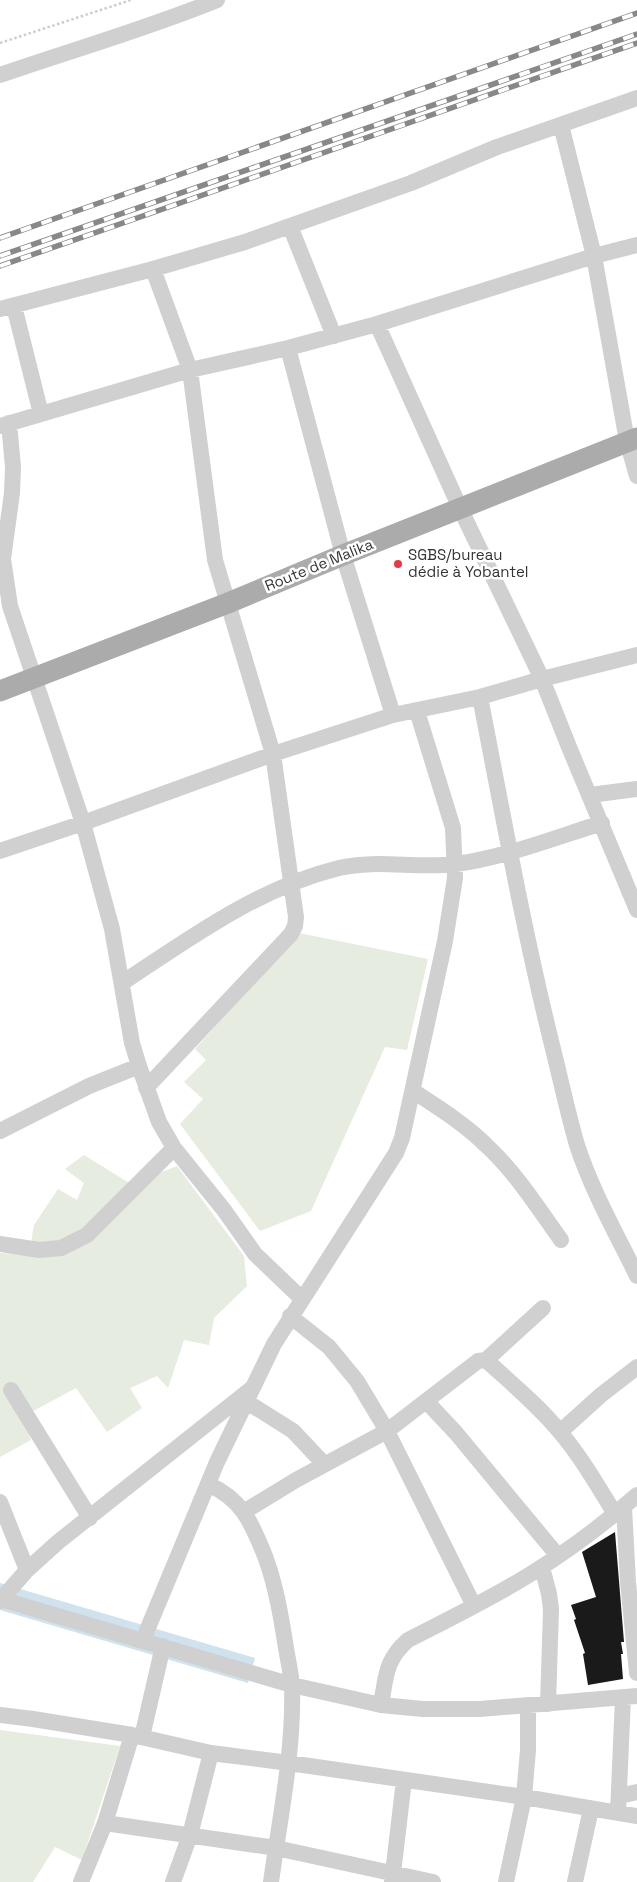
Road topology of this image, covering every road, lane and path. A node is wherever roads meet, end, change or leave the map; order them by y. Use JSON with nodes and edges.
{"nodes":[{"id":1,"x":131,"y":0,"type":"edge"},
{"id":2,"x":217,"y":0,"type":"edge"},
{"id":3,"x":0,"y":43,"type":"edge"},
{"id":4,"x":0,"y":75,"type":"edge"},
{"id":5,"x":637,"y":98,"type":"edge"},
{"id":6,"x":561,"y":124,"type":"junction"},
{"id":7,"x":290,"y":226,"type":"junction"},
{"id":8,"x":637,"y":245,"type":"edge"},
{"id":9,"x":594,"y":256,"type":"junction"},
{"id":10,"x":153,"y":269,"type":"junction"},
{"id":11,"x":7,"y":308,"type":"edge"},
{"id":12,"x":377,"y":324,"type":"junction"},
{"id":13,"x":334,"y":336,"type":"junction"},
{"id":14,"x":288,"y":348,"type":"junction"},
{"id":15,"x":190,"y":370,"type":"junction"},
{"id":16,"x":41,"y":414,"type":"junction"},
{"id":17,"x":5,"y":424,"type":"edge"},
{"id":18,"x":632,"y":440,"type":"edge"},
{"id":19,"x":637,"y":476,"type":"edge"},
{"id":20,"x":460,"y":508,"type":"junction"},
{"id":21,"x":2,"y":541,"type":"edge"},
{"id":22,"x":343,"y":555,"type":"junction"},
{"id":23,"x":228,"y":603,"type":"junction"},
{"id":24,"x":637,"y":655,"type":"edge"},
{"id":25,"x":35,"y":677,"type":"junction"},
{"id":26,"x":542,"y":679,"type":"junction"},
{"id":27,"x":0,"y":691,"type":"edge"},
{"id":28,"x":480,"y":697,"type":"junction"},
{"id":29,"x":416,"y":711,"type":"junction"},
{"id":30,"x":393,"y":715,"type":"junction"},
{"id":31,"x":273,"y":754,"type":"junction"},
{"id":32,"x":637,"y":789,"type":"edge"},
{"id":33,"x":590,"y":795,"type":"junction"},
{"id":34,"x":602,"y":823,"type":"junction"},
{"id":35,"x":82,"y":824,"type":"junction"},
{"id":36,"x":0,"y":851,"type":"edge"},
{"id":37,"x":510,"y":852,"type":"junction"},
{"id":38,"x":456,"y":864,"type":"junction"},
{"id":39,"x":292,"y":883,"type":"junction"},
{"id":40,"x":637,"y":910,"type":"edge"},
{"id":41,"x":122,"y":982,"type":"junction"},
{"id":42,"x":138,"y":1066,"type":"junction"},
{"id":43,"x":146,"y":1088,"type":"junction"},
{"id":44,"x":413,"y":1091,"type":"junction"},
{"id":45,"x":0,"y":1131,"type":"edge"},
{"id":46,"x":174,"y":1148,"type":"junction"},
{"id":47,"x":561,"y":1240,"type":"dead end"},
{"id":48,"x":0,"y":1244,"type":"edge"},
{"id":49,"x":637,"y":1275,"type":"edge"},
{"id":50,"x":302,"y":1299,"type":"junction"},
{"id":51,"x":543,"y":1308,"type":"dead end"},
{"id":52,"x":290,"y":1316,"type":"junction"},
{"id":53,"x":486,"y":1360,"type":"junction"},
{"id":54,"x":637,"y":1368,"type":"edge"},
{"id":55,"x":11,"y":1390,"type":"dead end"},
{"id":56,"x":250,"y":1395,"type":"junction"},
{"id":57,"x":426,"y":1401,"type":"junction"},
{"id":58,"x":387,"y":1431,"type":"junction"},
{"id":59,"x":560,"y":1432,"type":"junction"},
{"id":60,"x":324,"y":1464,"type":"junction"},
{"id":61,"x":208,"y":1484,"type":"junction"},
{"id":62,"x":637,"y":1495,"type":"edge"},
{"id":63,"x":0,"y":1502,"type":"edge"},
{"id":64,"x":620,"y":1510,"type":"junction"},
{"id":65,"x":245,"y":1511,"type":"junction"},
{"id":66,"x":90,"y":1518,"type":"junction"},
{"id":67,"x":558,"y":1556,"type":"junction"},
{"id":68,"x":542,"y":1566,"type":"junction"},
{"id":69,"x":27,"y":1570,"type":"junction"},
{"id":70,"x":0,"y":1600,"type":"edge"},
{"id":71,"x":474,"y":1606,"type":"junction"},
{"id":72,"x":143,"y":1640,"type":"junction"},
{"id":73,"x":162,"y":1646,"type":"junction"},
{"id":74,"x":637,"y":1673,"type":"edge"},
{"id":75,"x":292,"y":1685,"type":"junction"},
{"id":76,"x":630,"y":1697,"type":"edge"},
{"id":77,"x":548,"y":1704,"type":"junction"},
{"id":78,"x":381,"y":1706,"type":"junction"},
{"id":79,"x":528,"y":1706,"type":"junction"},
{"id":80,"x":0,"y":1715,"type":"edge"},
{"id":81,"x":137,"y":1736,"type":"junction"},
{"id":82,"x":211,"y":1753,"type":"junction"},
{"id":83,"x":289,"y":1763,"type":"junction"},
{"id":84,"x":404,"y":1780,"type":"junction"},
{"id":85,"x":637,"y":1792,"type":"edge"},
{"id":86,"x":619,"y":1796,"type":"junction"},
{"id":87,"x":524,"y":1797,"type":"junction"},
{"id":88,"x":591,"y":1809,"type":"junction"},
{"id":89,"x":618,"y":1813,"type":"junction"},
{"id":90,"x":637,"y":1816,"type":"edge"},
{"id":91,"x":105,"y":1823,"type":"junction"},
{"id":92,"x":190,"y":1835,"type":"junction"},
{"id":93,"x":276,"y":1848,"type":"junction"},
{"id":94,"x":392,"y":1878,"type":"edge"},
{"id":95,"x":81,"y":1882,"type":"edge"},
{"id":96,"x":173,"y":1882,"type":"edge"},
{"id":97,"x":271,"y":1882,"type":"edge"},
{"id":98,"x":433,"y":1882,"type":"edge"},
{"id":99,"x":506,"y":1882,"type":"edge"},
{"id":100,"x":575,"y":1882,"type":"edge"}],
"edges":[{"from":1,"to":3,"type":"path"},
{"from":2,"to":4,"type":"street"},
{"from":5,"to":6,"type":"street"},
{"from":6,"to":7,"type":"street"},
{"from":6,"to":9,"type":"street"},
{"from":7,"to":10,"type":"street"},
{"from":7,"to":13,"type":"street"},
{"from":8,"to":9,"type":"street"},
{"from":9,"to":12,"type":"street"},
{"from":9,"to":18,"type":"street"},
{"from":10,"to":11,"type":"street"},
{"from":10,"to":15,"type":"street"},
{"from":11,"to":16,"type":"street"},
{"from":12,"to":13,"type":"street"},
{"from":12,"to":20,"type":"street"},
{"from":13,"to":14,"type":"street"},
{"from":14,"to":15,"type":"street"},
{"from":14,"to":22,"type":"street"},
{"from":15,"to":16,"type":"street"},
{"from":15,"to":23,"type":"street"},
{"from":16,"to":17,"type":"street"},
{"from":17,"to":21,"type":"street"},
{"from":18,"to":19,"type":"street"},
{"from":18,"to":20,"type":"main road","name":"Route de Malika"},
{"from":20,"to":22,"type":"main road","name":"Route de Malika"},
{"from":20,"to":26,"type":"street"},
{"from":21,"to":25,"type":"street"},
{"from":22,"to":23,"type":"main road","name":"Route de Malika"},
{"from":22,"to":30,"type":"street"},
{"from":23,"to":25,"type":"main road","name":"Route de Malika"},
{"from":23,"to":31,"type":"street"},
{"from":24,"to":26,"type":"street"},
{"from":25,"to":27,"type":"main road","name":"Route de Malika"},
{"from":25,"to":35,"type":"street"},
{"from":26,"to":28,"type":"street"},
{"from":26,"to":33,"type":"street"},
{"from":28,"to":29,"type":"street"},
{"from":28,"to":37,"type":"street"},
{"from":29,"to":30,"type":"street"},
{"from":29,"to":38,"type":"street"},
{"from":30,"to":31,"type":"street"},
{"from":31,"to":35,"type":"street"},
{"from":31,"to":39,"type":"street"},
{"from":32,"to":33,"type":"street"},
{"from":33,"to":34,"type":"street"},
{"from":34,"to":37,"type":"street"},
{"from":34,"to":40,"type":"street"},
{"from":35,"to":36,"type":"street"},
{"from":35,"to":41,"type":"street"},
{"from":37,"to":38,"type":"street"},
{"from":37,"to":49,"type":"street"},
{"from":38,"to":39,"type":"street"},
{"from":38,"to":44,"type":"street"},
{"from":39,"to":41,"type":"street"},
{"from":39,"to":43,"type":"street"},
{"from":41,"to":42,"type":"street"},
{"from":42,"to":43,"type":"street"},
{"from":42,"to":45,"type":"street"},
{"from":43,"to":46,"type":"street"},
{"from":44,"to":47,"type":"street"},
{"from":44,"to":50,"type":"street"},
{"from":46,"to":48,"type":"street"},
{"from":46,"to":50,"type":"street"},
{"from":50,"to":52,"type":"street"},
{"from":51,"to":53,"type":"street"},
{"from":52,"to":56,"type":"street"},
{"from":52,"to":58,"type":"street"},
{"from":53,"to":57,"type":"street"},
{"from":53,"to":59,"type":"street"},
{"from":54,"to":59,"type":"street"},
{"from":55,"to":66,"type":"street"},
{"from":56,"to":60,"type":"street"},
{"from":56,"to":61,"type":"street"},
{"from":56,"to":66,"type":"street"},
{"from":57,"to":58,"type":"street"},
{"from":57,"to":67,"type":"street"},
{"from":58,"to":60,"type":"street"},
{"from":58,"to":71,"type":"street"},
{"from":59,"to":64,"type":"street"},
{"from":60,"to":65,"type":"street"},
{"from":61,"to":65,"type":"street"},
{"from":61,"to":72,"type":"street"},
{"from":62,"to":64,"type":"street"},
{"from":63,"to":69,"type":"street"},
{"from":64,"to":67,"type":"street"},
{"from":64,"to":74,"type":"street"},
{"from":65,"to":75,"type":"street"},
{"from":66,"to":69,"type":"street"},
{"from":67,"to":68,"type":"street"},
{"from":68,"to":71,"type":"street"},
{"from":68,"to":77,"type":"street"},
{"from":69,"to":70,"type":"street"},
{"from":70,"to":72,"type":"street"},
{"from":71,"to":78,"type":"street"},
{"from":72,"to":73,"type":"street"},
{"from":73,"to":75,"type":"street"},
{"from":73,"to":81,"type":"street"},
{"from":75,"to":78,"type":"street"},
{"from":75,"to":83,"type":"street"},
{"from":76,"to":77,"type":"street"},
{"from":76,"to":86,"type":"street"},
{"from":77,"to":79,"type":"street"},
{"from":78,"to":79,"type":"street"},
{"from":79,"to":87,"type":"street"},
{"from":80,"to":81,"type":"street"},
{"from":81,"to":82,"type":"street"},
{"from":81,"to":91,"type":"street"},
{"from":82,"to":83,"type":"street"},
{"from":82,"to":92,"type":"street"},
{"from":83,"to":84,"type":"street"},
{"from":83,"to":93,"type":"street"},
{"from":84,"to":87,"type":"street"},
{"from":84,"to":94,"type":"street"},
{"from":85,"to":86,"type":"street"},
{"from":86,"to":89,"type":"street"},
{"from":87,"to":88,"type":"street"},
{"from":87,"to":99,"type":"street"},
{"from":88,"to":89,"type":"street"},
{"from":88,"to":100,"type":"street"},
{"from":89,"to":90,"type":"street"},
{"from":91,"to":92,"type":"street"},
{"from":91,"to":95,"type":"street"},
{"from":92,"to":93,"type":"street"},
{"from":92,"to":96,"type":"street"},
{"from":93,"to":94,"type":"street"},
{"from":93,"to":97,"type":"street"},
{"from":94,"to":98,"type":"street"}]}
